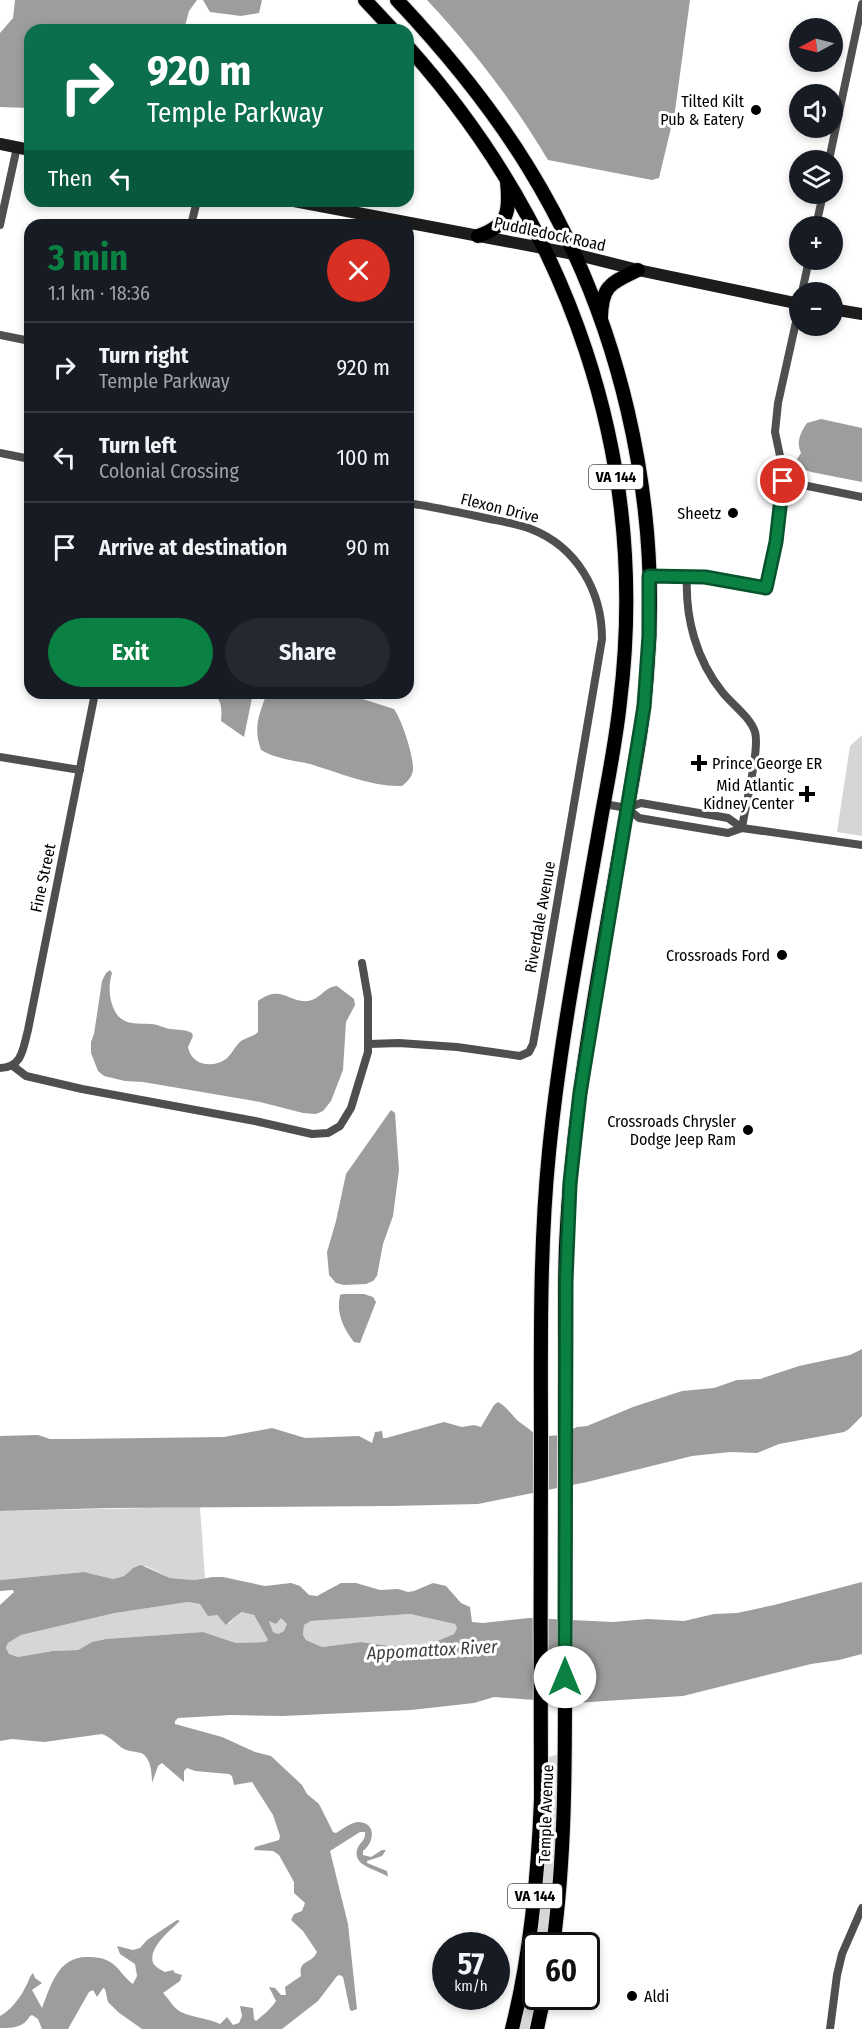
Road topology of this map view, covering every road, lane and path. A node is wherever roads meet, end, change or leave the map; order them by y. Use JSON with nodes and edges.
{"nodes":[{"id":1,"x":365,"y":0,"type":"edge"},
{"id":2,"x":397,"y":0,"type":"edge"},
{"id":3,"x":862,"y":4,"type":"edge"},
{"id":4,"x":387,"y":24,"type":"edge"},
{"id":5,"x":414,"y":54,"type":"edge"},
{"id":6,"x":0,"y":144,"type":"edge"},
{"id":7,"x":17,"y":147,"type":"junction"},
{"id":8,"x":24,"y":149,"type":"edge"},
{"id":9,"x":831,"y":150,"type":"edge"},
{"id":10,"x":507,"y":179,"type":"junction"},
{"id":11,"x":325,"y":207,"type":"edge"},
{"id":12,"x":388,"y":219,"type":"edge"},
{"id":13,"x":414,"y":224,"type":"edge"},
{"id":14,"x":0,"y":225,"type":"edge"},
{"id":15,"x":477,"y":236,"type":"junction"},
{"id":16,"x":546,"y":249,"type":"junction"},
{"id":17,"x":574,"y":254,"type":"junction"},
{"id":18,"x":638,"y":270,"type":"junction"},
{"id":19,"x":789,"y":302,"type":"edge"},
{"id":20,"x":843,"y":311,"type":"edge"},
{"id":21,"x":862,"y":314,"type":"edge"},
{"id":22,"x":601,"y":322,"type":"junction"},
{"id":23,"x":0,"y":335,"type":"edge"},
{"id":24,"x":792,"y":336,"type":"edge"},
{"id":25,"x":24,"y":340,"type":"edge"},
{"id":26,"x":0,"y":453,"type":"edge"},
{"id":27,"x":24,"y":458,"type":"edge"},
{"id":28,"x":783,"y":481,"type":"junction"},
{"id":29,"x":862,"y":497,"type":"edge"},
{"id":30,"x":414,"y":504,"type":"edge"},
{"id":31,"x":649,"y":576,"type":"junction"},
{"id":32,"x":687,"y":576,"type":"junction"},
{"id":33,"x":602,"y":627,"type":"joint"},
{"id":34,"x":94,"y":699,"type":"edge"},
{"id":35,"x":0,"y":757,"type":"edge"},
{"id":36,"x":80,"y":770,"type":"junction"},
{"id":37,"x":604,"y":804,"type":"junction"},
{"id":38,"x":627,"y":808,"type":"junction"},
{"id":39,"x":742,"y":828,"type":"junction"},
{"id":40,"x":862,"y":845,"type":"edge"},
{"id":41,"x":362,"y":963,"type":"dead end"},
{"id":42,"x":369,"y":1044,"type":"junction"},
{"id":43,"x":13,"y":1066,"type":"junction"},
{"id":44,"x":0,"y":1068,"type":"edge"},
{"id":45,"x":862,"y":1908,"type":"edge"},
{"id":46,"x":555,"y":1932,"type":"edge"},
{"id":47,"x":541,"y":2010,"type":"edge"},
{"id":48,"x":512,"y":2029,"type":"edge"},
{"id":49,"x":537,"y":2029,"type":"edge"},
{"id":50,"x":830,"y":2029,"type":"edge"}],
"edges":[{"from":1,"to":4,"type":"main road"},
{"from":2,"to":17,"type":"main road","number":"VA 144"},
{"from":3,"to":9,"type":"street"},
{"from":5,"to":10,"type":"main road","number":"VA 144"},
{"from":6,"to":7,"type":"main road"},
{"from":7,"to":8,"type":"main road"},
{"from":7,"to":14,"type":"street"},
{"from":10,"to":15,"type":"main road"},
{"from":10,"to":16,"type":"main road","number":"VA 144"},
{"from":11,"to":12,"type":"main road","name":"Puddledock Road"},
{"from":13,"to":15,"type":"main road","name":"Puddledock Road"},
{"from":15,"to":16,"type":"main road","name":"Puddledock Road"},
{"from":16,"to":17,"type":"main road","name":"Puddledock Road"},
{"from":16,"to":37,"type":"main road","number":"VA 144"},
{"from":17,"to":18,"type":"main road","name":"Puddledock Road"},
{"from":17,"to":22,"type":"main road","number":"VA 144"},
{"from":18,"to":19,"type":"main road","name":"Puddledock Road"},
{"from":18,"to":22,"type":"main road"},
{"from":20,"to":21,"type":"main road"},
{"from":22,"to":31,"type":"main road","number":"VA 144"},
{"from":23,"to":25,"type":"street"},
{"from":24,"to":28,"type":"street"},
{"from":26,"to":27,"type":"street"},
{"from":28,"to":29,"type":"street"},
{"from":28,"to":32,"type":"street"},
{"from":30,"to":33,"type":"street","name":"Flexon Drive"},
{"from":31,"to":32,"type":"street"},
{"from":31,"to":38,"type":"main road","number":"VA 144"},
{"from":32,"to":39,"type":"street"},
{"from":33,"to":42,"type":"street","name":"Riverdale Avenue"},
{"from":34,"to":36,"type":"street","name":"Fine Street"},
{"from":35,"to":36,"type":"street"},
{"from":36,"to":43,"type":"street","name":"Fine Street"},
{"from":37,"to":38,"type":"street"},
{"from":37,"to":48,"type":"main road","name":"Temple Avenue","number":"VA 144"},
{"from":38,"to":39,"type":"street"},
{"from":38,"to":39,"type":"street"},
{"from":38,"to":46,"type":"main road","name":"Temple Avenue","number":"VA 144"},
{"from":39,"to":40,"type":"street"},
{"from":41,"to":42,"type":"street"},
{"from":42,"to":43,"type":"street"},
{"from":43,"to":44,"type":"street"},
{"from":45,"to":50,"type":"street"},
{"from":47,"to":49,"type":"main road"}]}
